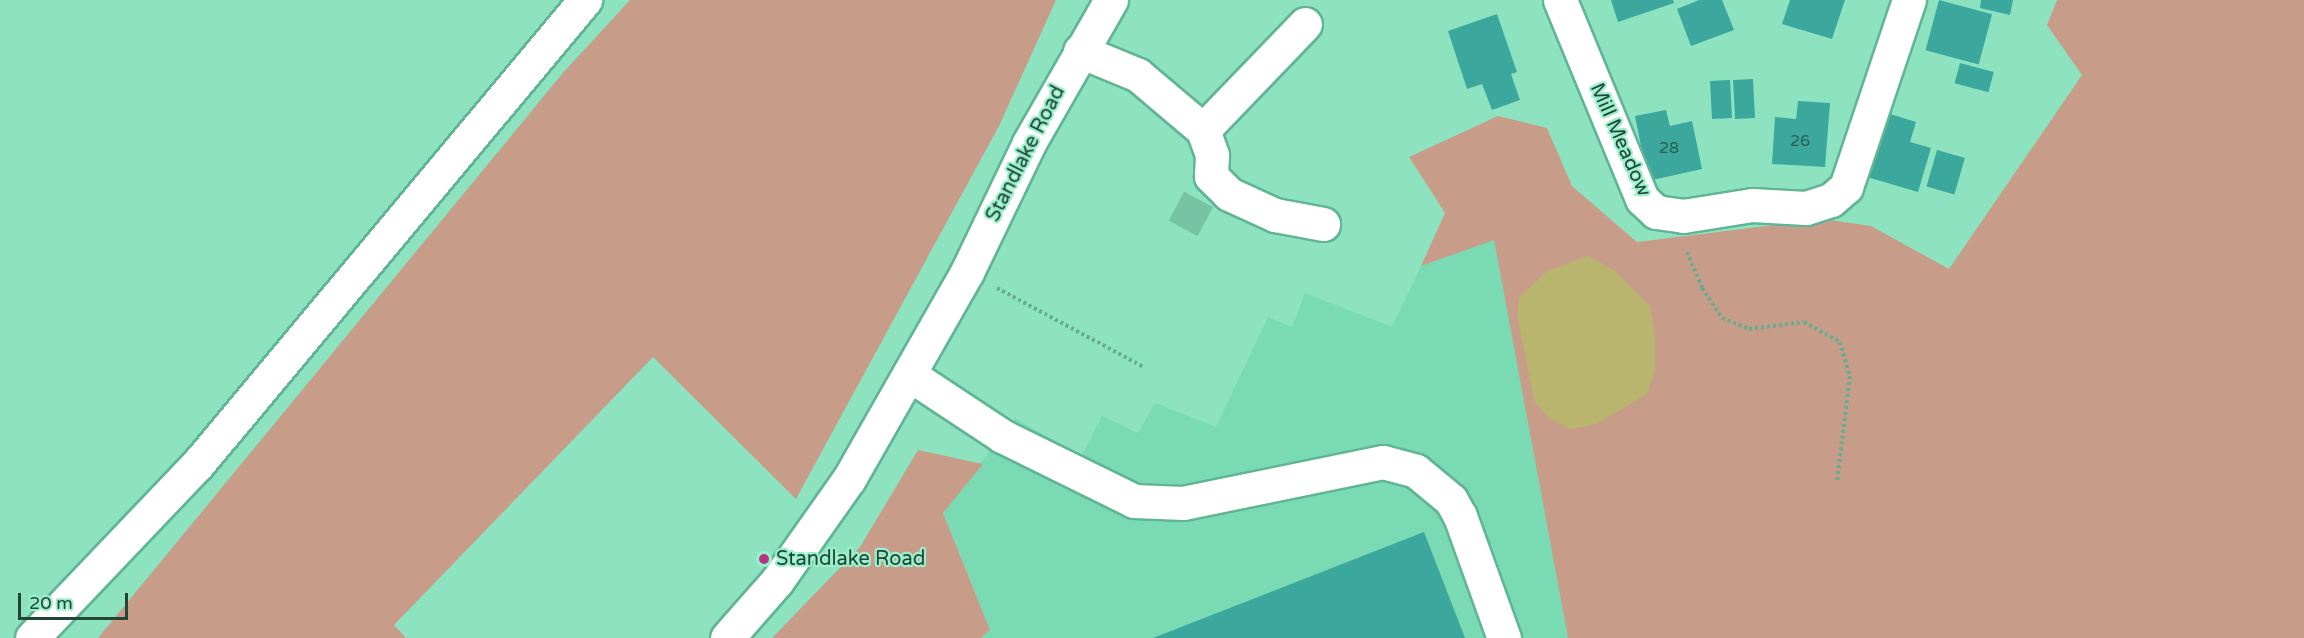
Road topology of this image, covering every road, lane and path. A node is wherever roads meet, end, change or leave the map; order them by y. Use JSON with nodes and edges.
{"nodes":[{"id":1,"x":585,"y":0,"type":"edge"},
{"id":2,"x":1110,"y":0,"type":"edge"},
{"id":3,"x":1560,"y":0,"type":"edge"},
{"id":4,"x":1909,"y":0,"type":"edge"},
{"id":5,"x":1305,"y":24,"type":"dead end"},
{"id":6,"x":1080,"y":51,"type":"junction"},
{"id":7,"x":1203,"y":130,"type":"junction"},
{"id":8,"x":1672,"y":215,"type":"junction"},
{"id":9,"x":1323,"y":224,"type":"dead end"},
{"id":10,"x":967,"y":272,"type":"junction"},
{"id":11,"x":1142,"y":366,"type":"dead end"},
{"id":12,"x":910,"y":375,"type":"junction"},
{"id":13,"x":1836,"y":482,"type":"dead end"},
{"id":14,"x":32,"y":638,"type":"edge"},
{"id":15,"x":727,"y":638,"type":"edge"},
{"id":16,"x":1504,"y":638,"type":"edge"}],
"edges":[{"from":1,"to":14,"type":"street"},
{"from":2,"to":6,"type":"street","name":"Standlake Road"},
{"from":3,"to":8,"type":"street","name":"Mill Meadow"},
{"from":4,"to":8,"type":"street"},
{"from":5,"to":7,"type":"street"},
{"from":6,"to":7,"type":"street"},
{"from":6,"to":10,"type":"street","name":"Standlake Road"},
{"from":7,"to":9,"type":"street"},
{"from":8,"to":13,"type":"path"},
{"from":10,"to":11,"type":"path"},
{"from":10,"to":12,"type":"street","name":"Standlake Road"},
{"from":12,"to":15,"type":"street","name":"Standlake Road"},
{"from":12,"to":16,"type":"street"}]}
